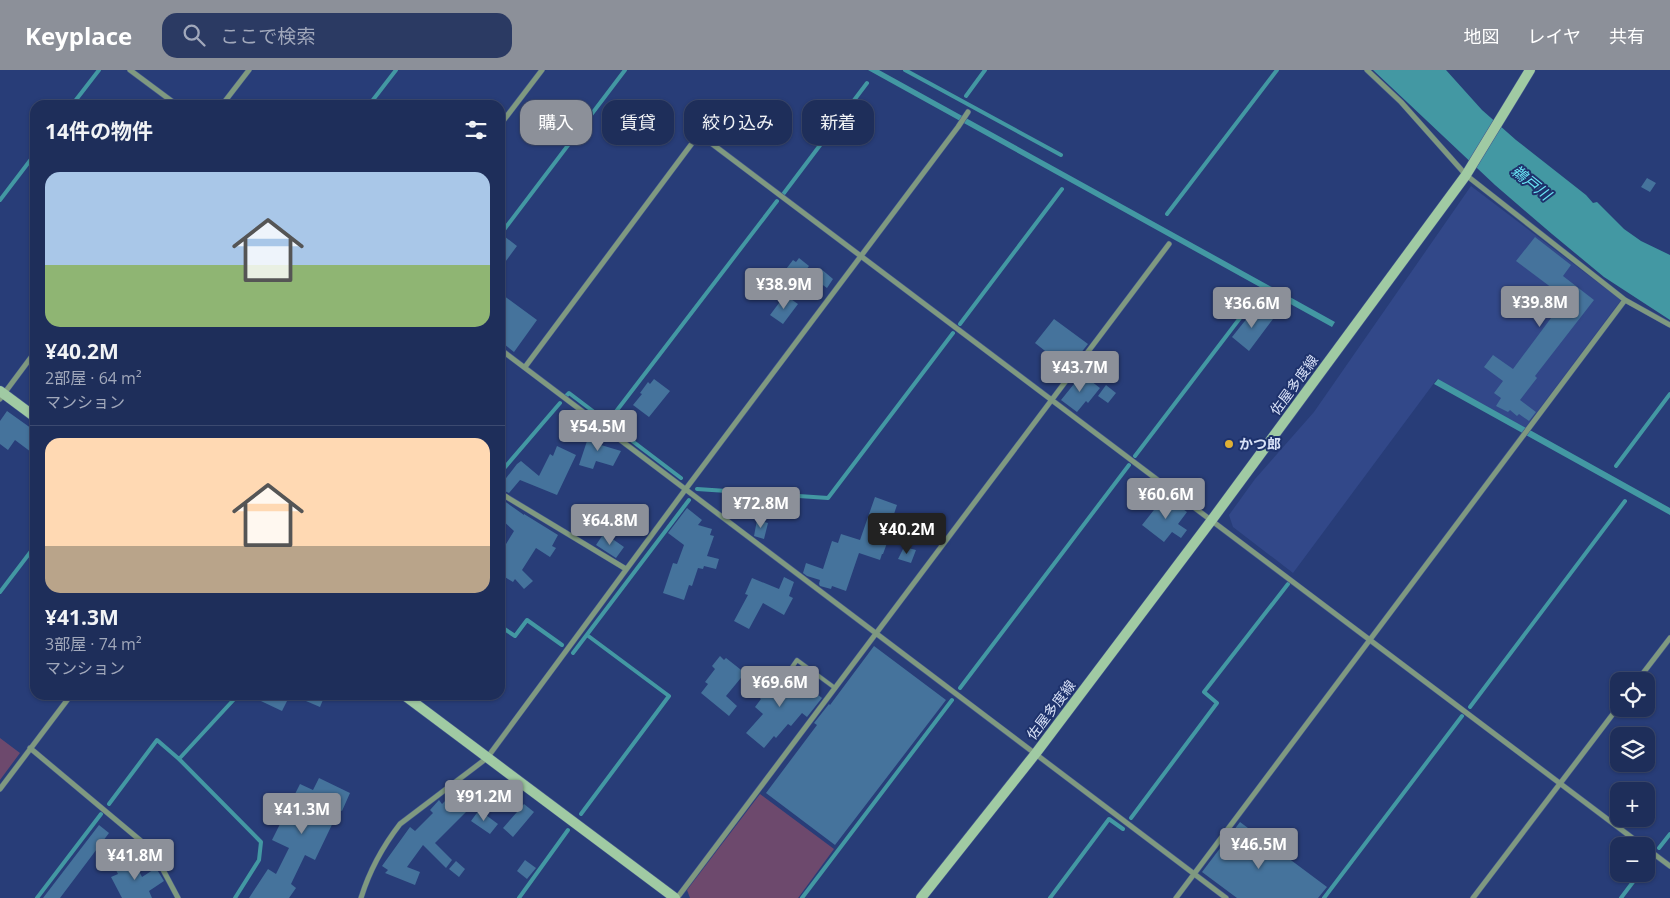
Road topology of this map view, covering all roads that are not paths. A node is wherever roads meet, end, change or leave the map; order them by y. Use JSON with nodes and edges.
{"nodes":[{"id":1,"x":130,"y":70,"type":"edge"},
{"id":2,"x":248,"y":70,"type":"edge"},
{"id":3,"x":542,"y":70,"type":"edge"},
{"id":4,"x":1367,"y":70,"type":"edge"},
{"id":5,"x":1530,"y":70,"type":"edge"},
{"id":6,"x":170,"y":100,"type":"edge"},
{"id":7,"x":226,"y":100,"type":"edge"},
{"id":8,"x":968,"y":112,"type":"dead end"},
{"id":9,"x":505,"y":118,"type":"edge"},
{"id":10,"x":1468,"y":172,"type":"junction"},
{"id":11,"x":1169,"y":244,"type":"dead end"},
{"id":12,"x":861,"y":256,"type":"junction"},
{"id":13,"x":1625,"y":300,"type":"junction"},
{"id":14,"x":1670,"y":325,"type":"edge"},
{"id":15,"x":505,"y":353,"type":"edge"},
{"id":16,"x":30,"y":358,"type":"edge"},
{"id":17,"x":525,"y":367,"type":"junction"},
{"id":18,"x":1,"y":394,"type":"edge"},
{"id":19,"x":1052,"y":401,"type":"junction"},
{"id":20,"x":30,"y":414,"type":"edge"},
{"id":21,"x":685,"y":490,"type":"junction"},
{"id":22,"x":505,"y":497,"type":"edge"},
{"id":23,"x":1211,"y":521,"type":"junction"},
{"id":24,"x":626,"y":569,"type":"junction"},
{"id":25,"x":876,"y":633,"type":"junction"},
{"id":26,"x":1670,"y":638,"type":"edge"},
{"id":27,"x":1370,"y":640,"type":"junction"},
{"id":28,"x":1644,"y":672,"type":"edge"},
{"id":29,"x":777,"y":688,"type":"dead end"},
{"id":30,"x":835,"y":688,"type":"junction"},
{"id":31,"x":67,"y":700,"type":"edge"},
{"id":32,"x":411,"y":700,"type":"edge"},
{"id":33,"x":1611,"y":717,"type":"edge"},
{"id":34,"x":30,"y":748,"type":"junction"},
{"id":35,"x":1036,"y":753,"type":"junction"},
{"id":36,"x":487,"y":758,"type":"junction"},
{"id":37,"x":1560,"y":783,"type":"junction"},
{"id":38,"x":0,"y":789,"type":"edge"},
{"id":39,"x":1632,"y":837,"type":"edge"},
{"id":40,"x":1655,"y":855,"type":"edge"},
{"id":41,"x":1670,"y":866,"type":"edge"},
{"id":42,"x":1194,"y":874,"type":"junction"},
{"id":43,"x":178,"y":898,"type":"edge"},
{"id":44,"x":361,"y":898,"type":"edge"},
{"id":45,"x":676,"y":898,"type":"edge"},
{"id":46,"x":921,"y":898,"type":"edge"},
{"id":47,"x":1176,"y":898,"type":"edge"},
{"id":48,"x":1226,"y":898,"type":"edge"},
{"id":49,"x":1473,"y":898,"type":"edge"}],
"edges":[{"from":1,"to":6,"type":"street"},
{"from":2,"to":7,"type":"street"},
{"from":3,"to":9,"type":"street"},
{"from":4,"to":10,"type":"street"},
{"from":5,"to":10,"type":"main road","name":"佐屋多度線"},
{"from":8,"to":12,"type":"street"},
{"from":10,"to":13,"type":"street"},
{"from":10,"to":23,"type":"main road","name":"佐屋多度線"},
{"from":11,"to":19,"type":"street"},
{"from":12,"to":17,"type":"street"},
{"from":12,"to":19,"type":"street"},
{"from":12,"to":21,"type":"street"},
{"from":13,"to":14,"type":"street"},
{"from":13,"to":27,"type":"street"},
{"from":15,"to":17,"type":"street"},
{"from":16,"to":18,"type":"street"},
{"from":17,"to":21,"type":"street"},
{"from":18,"to":20,"type":"main road"},
{"from":19,"to":23,"type":"street"},
{"from":19,"to":25,"type":"street"},
{"from":21,"to":24,"type":"street"},
{"from":21,"to":25,"type":"street"},
{"from":22,"to":24,"type":"street"},
{"from":23,"to":27,"type":"street"},
{"from":23,"to":35,"type":"main road","name":"佐屋多度線"},
{"from":24,"to":36,"type":"street"},
{"from":25,"to":30,"type":"street"},
{"from":25,"to":35,"type":"street"},
{"from":26,"to":28,"type":"street"},
{"from":27,"to":37,"type":"street"},
{"from":27,"to":42,"type":"street"},
{"from":29,"to":30,"type":"lane"},
{"from":30,"to":45,"type":"street"},
{"from":31,"to":34,"type":"street"},
{"from":32,"to":36,"type":"main road"},
{"from":33,"to":37,"type":"street"},
{"from":34,"to":38,"type":"street"},
{"from":34,"to":43,"type":"street"},
{"from":35,"to":42,"type":"street"},
{"from":35,"to":46,"type":"main road","name":"佐屋多度線"},
{"from":36,"to":44,"type":"street"},
{"from":36,"to":45,"type":"main road"},
{"from":37,"to":39,"type":"street"},
{"from":37,"to":49,"type":"street"},
{"from":40,"to":41,"type":"street"},
{"from":42,"to":47,"type":"street"},
{"from":42,"to":48,"type":"street"}]}
